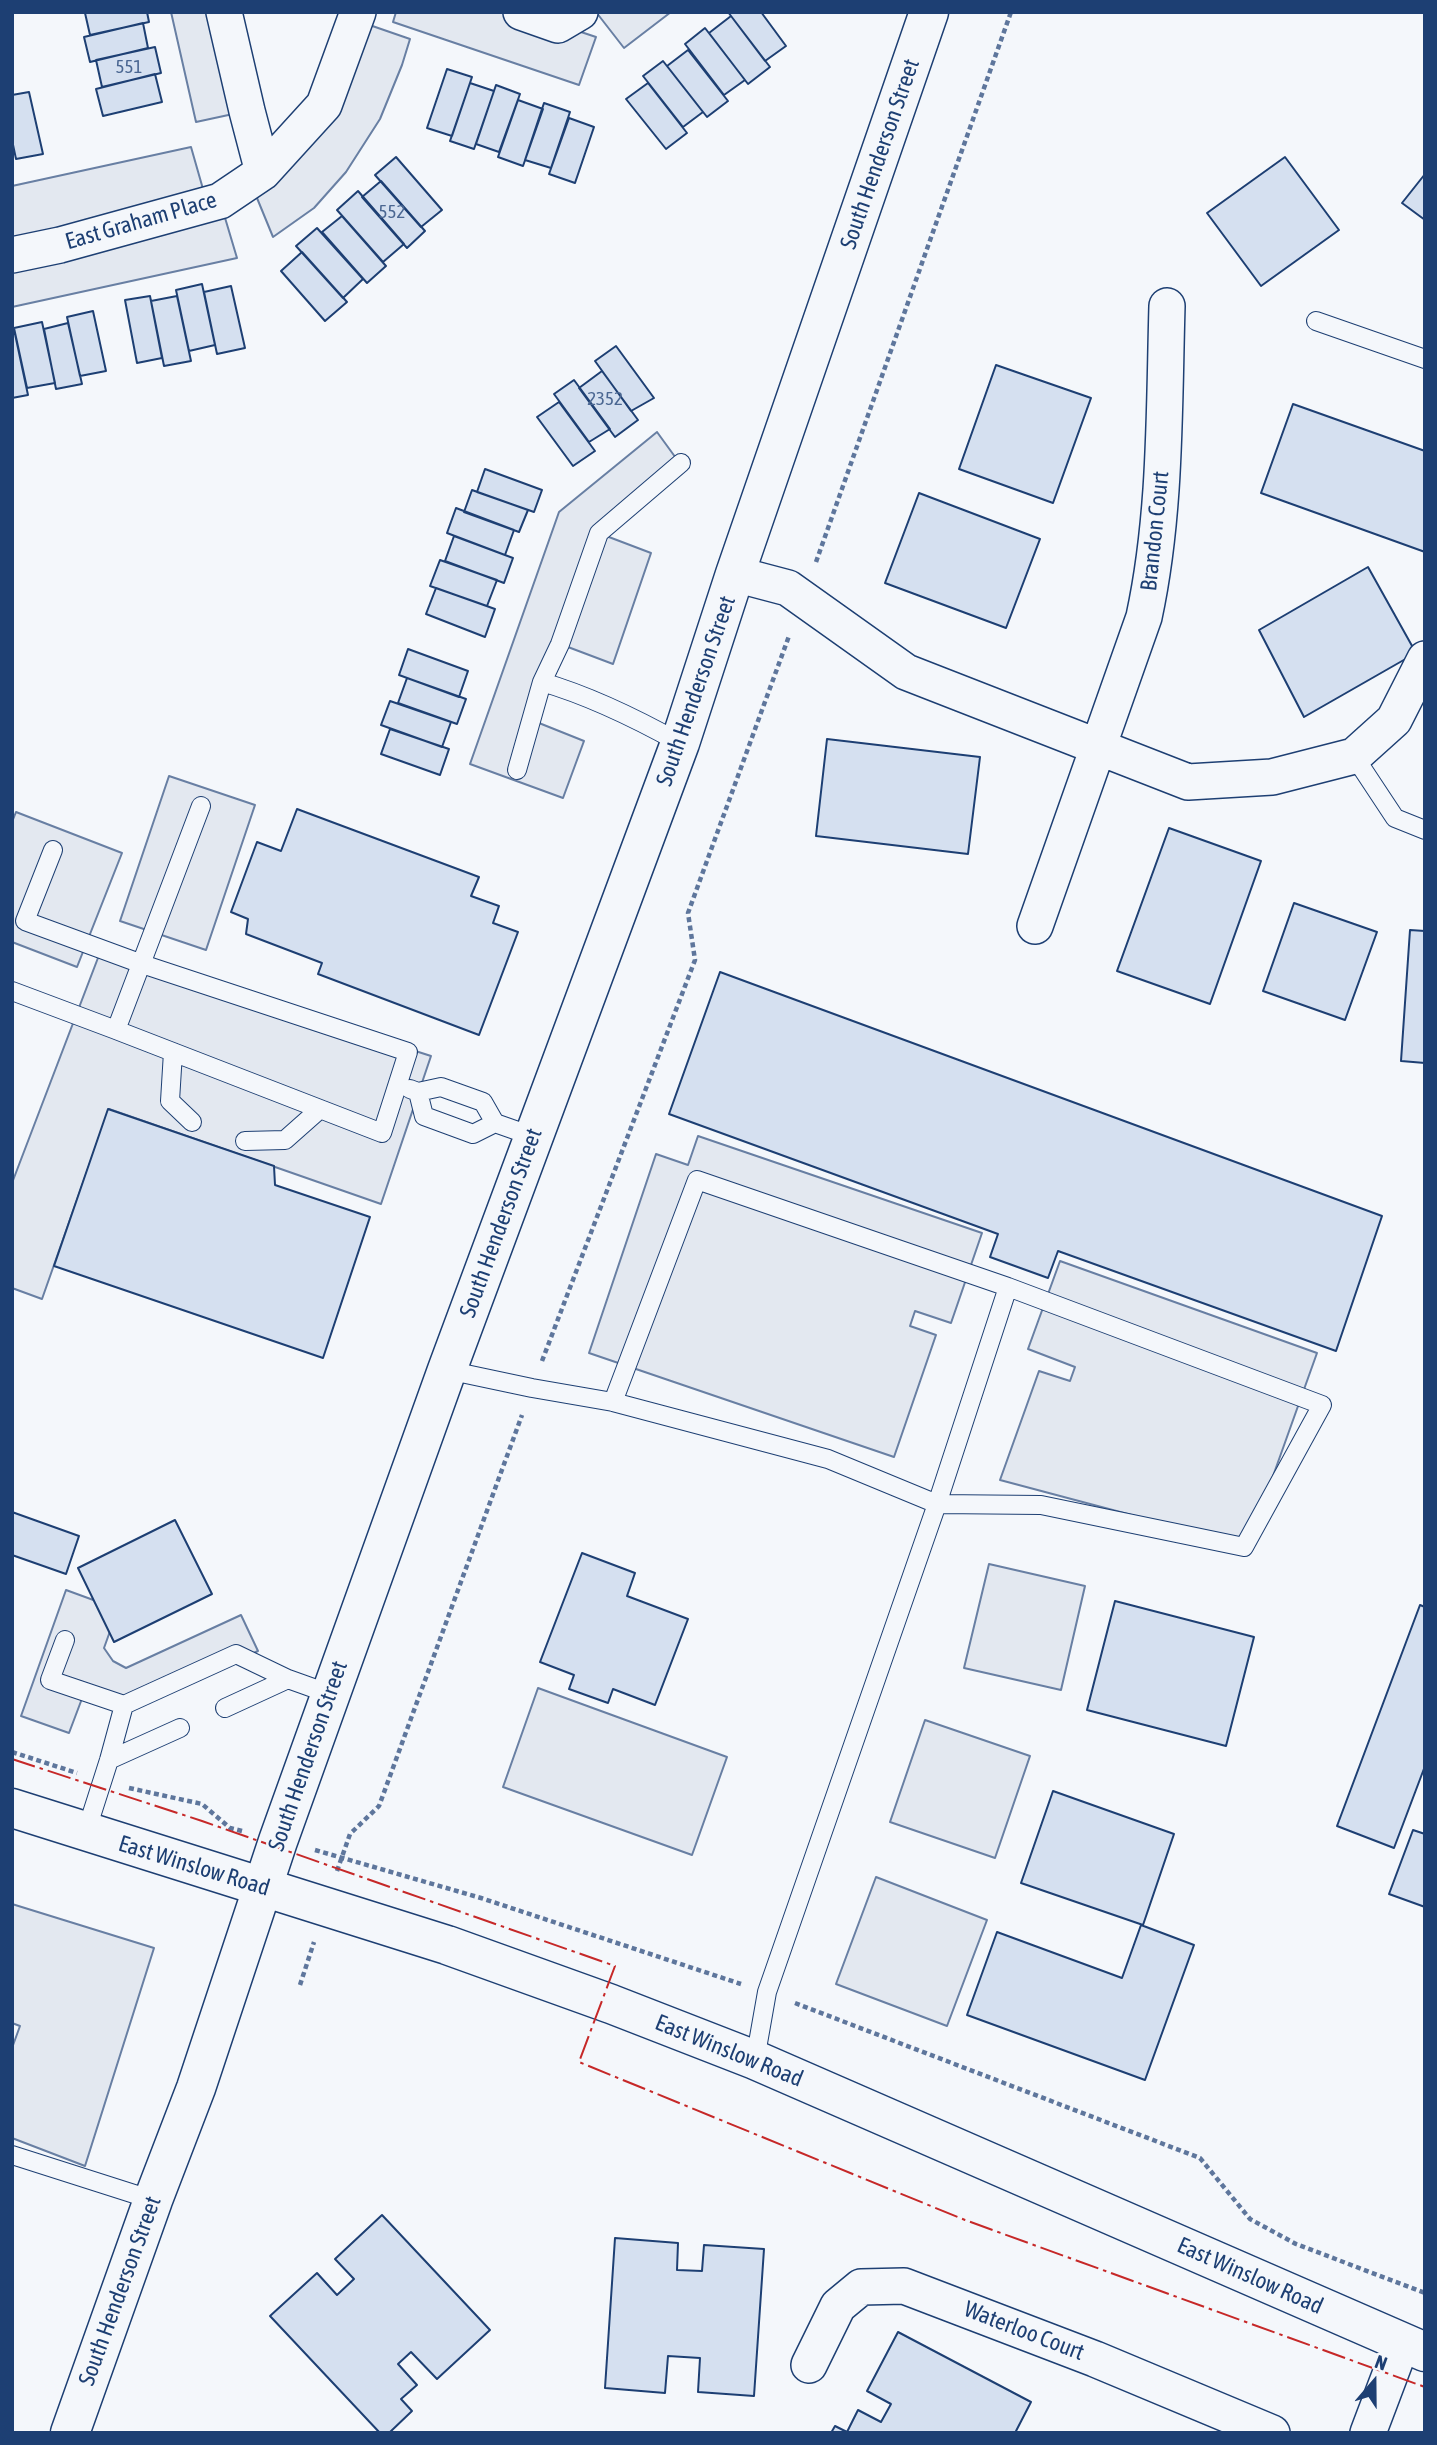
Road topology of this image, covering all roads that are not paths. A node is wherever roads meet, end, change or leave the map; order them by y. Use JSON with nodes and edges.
{"nodes":[{"id":1,"x":224,"y":12,"type":"edge"},
{"id":2,"x":358,"y":12,"type":"edge"},
{"id":3,"x":521,"y":12,"type":"edge"},
{"id":4,"x":580,"y":12,"type":"edge"},
{"id":5,"x":929,"y":12,"type":"edge"},
{"id":6,"x":263,"y":173,"type":"junction"},
{"id":7,"x":12,"y":255,"type":"edge"},
{"id":8,"x":1167,"y":306,"type":"dead end"},
{"id":9,"x":1316,"y":321,"type":"dead end"},
{"id":10,"x":1425,"y":359,"type":"edge"},
{"id":11,"x":681,"y":463,"type":"dead end"},
{"id":12,"x":735,"y":574,"type":"junction"},
{"id":13,"x":1425,"y":659,"type":"edge"},
{"id":14,"x":542,"y":682,"type":"junction"},
{"id":15,"x":680,"y":743,"type":"junction"},
{"id":16,"x":1099,"y":747,"type":"junction"},
{"id":17,"x":1354,"y":756,"type":"junction"},
{"id":18,"x":517,"y":770,"type":"dead end"},
{"id":19,"x":201,"y":806,"type":"dead end"},
{"id":20,"x":1425,"y":830,"type":"edge"},
{"id":21,"x":53,"y":850,"type":"dead end"},
{"id":22,"x":1035,"y":926,"type":"dead end"},
{"id":23,"x":142,"y":964,"type":"junction"},
{"id":24,"x":12,"y":992,"type":"edge"},
{"id":25,"x":116,"y":1030,"type":"junction"},
{"id":26,"x":173,"y":1052,"type":"junction"},
{"id":27,"x":397,"y":1085,"type":"junction"},
{"id":28,"x":418,"y":1092,"type":"junction"},
{"id":29,"x":320,"y":1109,"type":"junction"},
{"id":30,"x":192,"y":1122,"type":"dead end"},
{"id":31,"x":495,"y":1123,"type":"junction"},
{"id":32,"x":532,"y":1136,"type":"junction"},
{"id":33,"x":245,"y":1141,"type":"dead end"},
{"id":34,"x":1008,"y":1287,"type":"junction"},
{"id":35,"x":447,"y":1370,"type":"junction"},
{"id":36,"x":613,"y":1402,"type":"junction"},
{"id":37,"x":937,"y":1504,"type":"junction"},
{"id":38,"x":65,"y":1640,"type":"dead end"},
{"id":39,"x":288,"y":1679,"type":"junction"},
{"id":40,"x":330,"y":1694,"type":"junction"},
{"id":41,"x":124,"y":1704,"type":"junction"},
{"id":42,"x":225,"y":1708,"type":"dead end"},
{"id":43,"x":180,"y":1728,"type":"dead end"},
{"id":44,"x":109,"y":1760,"type":"junction"},
{"id":45,"x":12,"y":1808,"type":"edge"},
{"id":46,"x":86,"y":1832,"type":"junction"},
{"id":47,"x":263,"y":1888,"type":"junction"},
{"id":48,"x":755,"y":2060,"type":"junction"},
{"id":49,"x":12,"y":2155,"type":"edge"},
{"id":50,"x":153,"y":2200,"type":"junction"},
{"id":51,"x":1413,"y":2348,"type":"edge"},
{"id":52,"x":809,"y":2365,"type":"dead end"},
{"id":53,"x":70,"y":2433,"type":"edge"},
{"id":54,"x":1272,"y":2433,"type":"edge"},
{"id":55,"x":1368,"y":2433,"type":"edge"}],
"edges":[{"from":1,"to":6,"type":"street"},
{"from":2,"to":6,"type":"street","name":"East Graham Place"},
{"from":3,"to":4,"type":"street"},
{"from":5,"to":12,"type":"street","name":"South Henderson Street"},
{"from":6,"to":7,"type":"street","name":"East Graham Place"},
{"from":8,"to":16,"type":"street","name":"Brandon Court"},
{"from":9,"to":10,"type":"lane"},
{"from":11,"to":14,"type":"lane"},
{"from":12,"to":15,"type":"street","name":"South Henderson Street"},
{"from":12,"to":16,"type":"street"},
{"from":13,"to":17,"type":"street"},
{"from":14,"to":15,"type":"lane"},
{"from":14,"to":18,"type":"lane"},
{"from":15,"to":32,"type":"street","name":"South Henderson Street"},
{"from":16,"to":17,"type":"street"},
{"from":16,"to":22,"type":"street","name":"Brandon Court"},
{"from":17,"to":20,"type":"lane"},
{"from":19,"to":23,"type":"lane"},
{"from":21,"to":23,"type":"lane"},
{"from":23,"to":25,"type":"lane"},
{"from":23,"to":27,"type":"lane"},
{"from":24,"to":25,"type":"lane"},
{"from":25,"to":26,"type":"lane"},
{"from":26,"to":29,"type":"lane"},
{"from":26,"to":30,"type":"lane"},
{"from":27,"to":28,"type":"lane"},
{"from":27,"to":29,"type":"lane"},
{"from":28,"to":31,"type":"lane"},
{"from":28,"to":31,"type":"lane"},
{"from":29,"to":33,"type":"lane"},
{"from":31,"to":32,"type":"lane"},
{"from":32,"to":35,"type":"street","name":"South Henderson Street"},
{"from":34,"to":36,"type":"lane"},
{"from":34,"to":37,"type":"lane"},
{"from":34,"to":37,"type":"lane"},
{"from":35,"to":36,"type":"lane"},
{"from":35,"to":40,"type":"street","name":"South Henderson Street"},
{"from":36,"to":37,"type":"lane"},
{"from":37,"to":48,"type":"lane"},
{"from":38,"to":41,"type":"lane"},
{"from":39,"to":40,"type":"lane"},
{"from":39,"to":41,"type":"lane"},
{"from":39,"to":42,"type":"lane"},
{"from":40,"to":47,"type":"street","name":"South Henderson Street"},
{"from":41,"to":44,"type":"lane"},
{"from":43,"to":44,"type":"lane"},
{"from":44,"to":46,"type":"lane"},
{"from":45,"to":46,"type":"street","name":"East Winslow Road"},
{"from":46,"to":47,"type":"street","name":"East Winslow Road"},
{"from":47,"to":48,"type":"street","name":"East Winslow Road"},
{"from":47,"to":50,"type":"street","name":"South Henderson Street"},
{"from":48,"to":51,"type":"street","name":"East Winslow Road"},
{"from":49,"to":50,"type":"lane"},
{"from":50,"to":53,"type":"street","name":"South Henderson Street"},
{"from":51,"to":55,"type":"street"},
{"from":52,"to":54,"type":"street","name":"Waterloo Court"}]}
